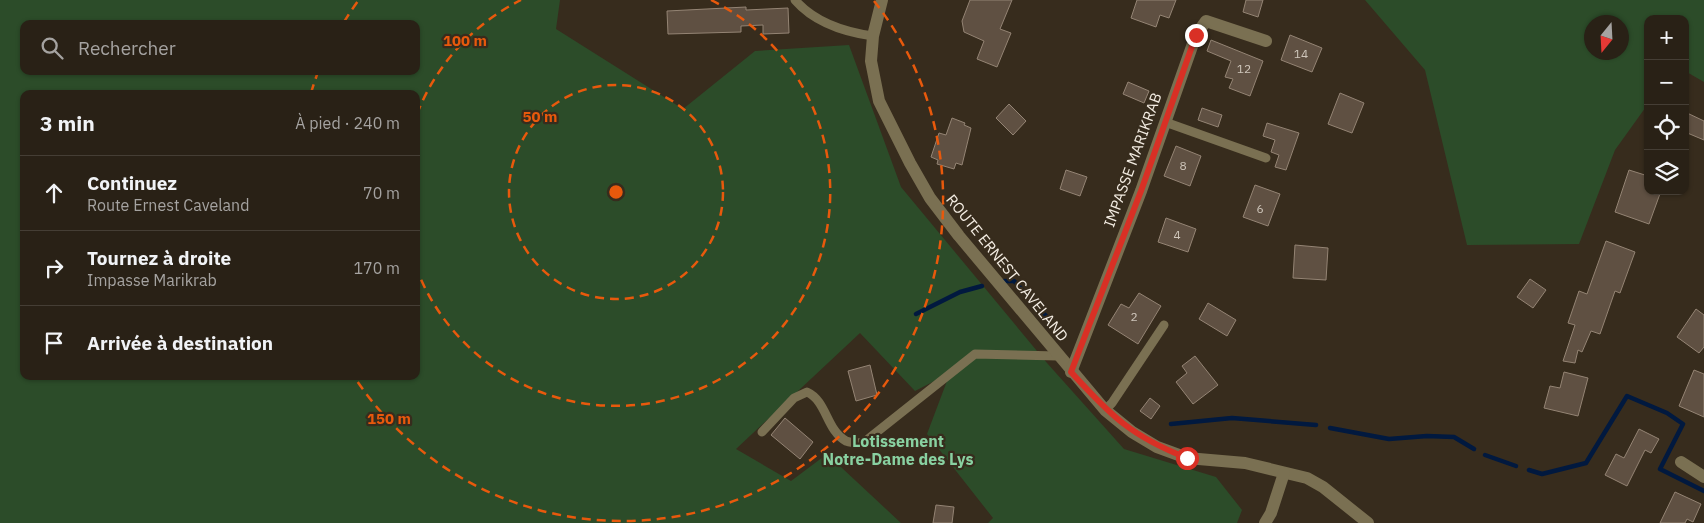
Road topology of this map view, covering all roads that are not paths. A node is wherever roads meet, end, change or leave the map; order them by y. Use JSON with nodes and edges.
{"nodes":[{"id":1,"x":795,"y":0,"type":"edge"},
{"id":2,"x":882,"y":0,"type":"edge"},
{"id":3,"x":873,"y":36,"type":"junction"},
{"id":4,"x":1266,"y":42,"type":"dead end"},
{"id":5,"x":1165,"y":122,"type":"junction"},
{"id":6,"x":1266,"y":158,"type":"dead end"},
{"id":7,"x":1164,"y":325,"type":"dead end"},
{"id":8,"x":1058,"y":356,"type":"junction"},
{"id":9,"x":1071,"y":372,"type":"junction"},
{"id":10,"x":1105,"y":410,"type":"junction"},
{"id":11,"x":762,"y":432,"type":"dead end"},
{"id":12,"x":1681,"y":462,"type":"dead end"},
{"id":13,"x":1284,"y":474,"type":"junction"},
{"id":14,"x":1704,"y":477,"type":"edge"},
{"id":15,"x":1265,"y":523,"type":"edge"},
{"id":16,"x":1368,"y":523,"type":"edge"}],
"edges":[{"from":1,"to":3,"type":"lane"},
{"from":2,"to":3,"type":"street","name":"ROUTE ERNEST CAVELAND"},
{"from":3,"to":8,"type":"street","name":"ROUTE ERNEST CAVELAND"},
{"from":4,"to":5,"type":"street","name":"IMPASSE MARIKRAB"},
{"from":5,"to":6,"type":"lane"},
{"from":5,"to":9,"type":"street","name":"IMPASSE MARIKRAB"},
{"from":7,"to":10,"type":"lane"},
{"from":8,"to":9,"type":"street","name":"ROUTE ERNEST CAVELAND"},
{"from":8,"to":11,"type":"lane"},
{"from":9,"to":10,"type":"street","name":"ROUTE ERNEST CAVELAND"},
{"from":10,"to":13,"type":"street","name":"ROUTE ERNEST CAVELAND"},
{"from":12,"to":14,"type":"street"},
{"from":13,"to":15,"type":"street"},
{"from":13,"to":16,"type":"street","name":"ROUTE ERNEST CAVELAND"}]}
